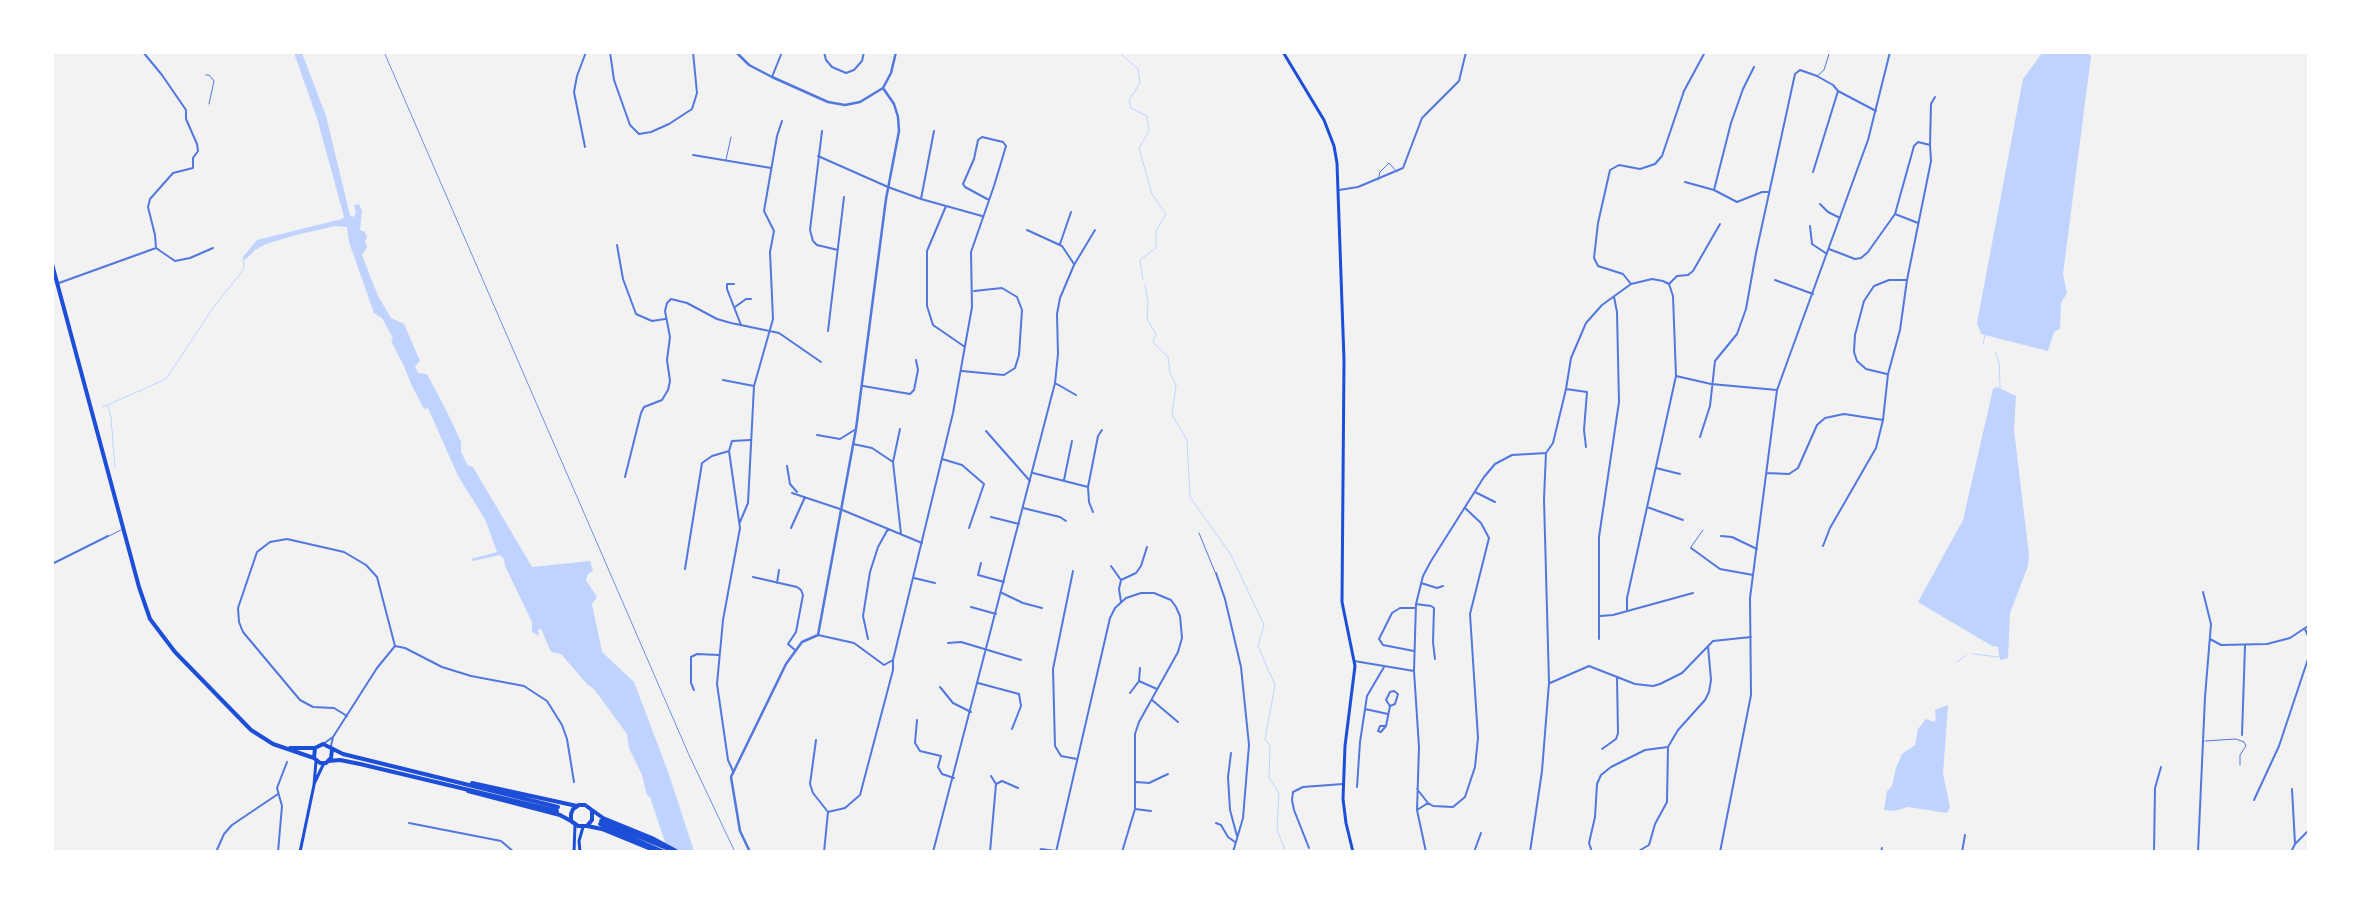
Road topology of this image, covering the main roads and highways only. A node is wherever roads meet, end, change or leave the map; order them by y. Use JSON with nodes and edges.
{"nodes":[{"id":1,"x":1283,"y":52,"type":"edge"},
{"id":2,"x":52,"y":264,"type":"edge"},
{"id":3,"x":285,"y":748,"type":"junction"},
{"id":4,"x":315,"y":748,"type":"junction"},
{"id":5,"x":331,"y":749,"type":"junction"},
{"id":6,"x":315,"y":760,"type":"junction"},
{"id":7,"x":326,"y":762,"type":"junction"},
{"id":8,"x":461,"y":782,"type":"junction"},
{"id":9,"x":314,"y":784,"type":"junction"},
{"id":10,"x":452,"y":785,"type":"junction"},
{"id":11,"x":577,"y":806,"type":"junction"},
{"id":12,"x":592,"y":811,"type":"junction"},
{"id":13,"x":572,"y":821,"type":"junction"},
{"id":14,"x":600,"y":823,"type":"dead end"},
{"id":15,"x":575,"y":825,"type":"junction"},
{"id":16,"x":585,"y":826,"type":"junction"},
{"id":17,"x":652,"y":844,"type":"junction"},
{"id":18,"x":676,"y":851,"type":"edge"},
{"id":19,"x":300,"y":852,"type":"edge"},
{"id":20,"x":574,"y":852,"type":"edge"},
{"id":21,"x":580,"y":852,"type":"edge"},
{"id":22,"x":658,"y":852,"type":"edge"},
{"id":23,"x":664,"y":852,"type":"edge"},
{"id":24,"x":1354,"y":852,"type":"edge"}],
"edges":[{"from":1,"to":24,"type":"main road"},
{"from":2,"to":3,"type":"highway"},
{"from":3,"to":4,"type":"highway"},
{"from":3,"to":6,"type":"highway"},
{"from":4,"to":5,"type":"highway"},
{"from":4,"to":6,"type":"highway"},
{"from":5,"to":7,"type":"highway"},
{"from":5,"to":8,"type":"highway"},
{"from":6,"to":7,"type":"highway"},
{"from":6,"to":9,"type":"main road"},
{"from":7,"to":9,"type":"main road"},
{"from":7,"to":10,"type":"highway"},
{"from":8,"to":10,"type":"highway"},
{"from":8,"to":11,"type":"highway"},
{"from":9,"to":19,"type":"main road"},
{"from":10,"to":13,"type":"highway"},
{"from":11,"to":12,"type":"highway"},
{"from":11,"to":13,"type":"highway"},
{"from":12,"to":16,"type":"highway"},
{"from":12,"to":17,"type":"highway"},
{"from":13,"to":15,"type":"highway"},
{"from":14,"to":17,"type":"highway"},
{"from":15,"to":16,"type":"highway"},
{"from":15,"to":20,"type":"main road"},
{"from":16,"to":17,"type":"highway"},
{"from":16,"to":21,"type":"main road"},
{"from":17,"to":18,"type":"highway"},
{"from":17,"to":22,"type":"highway"},
{"from":17,"to":23,"type":"highway"}]}
